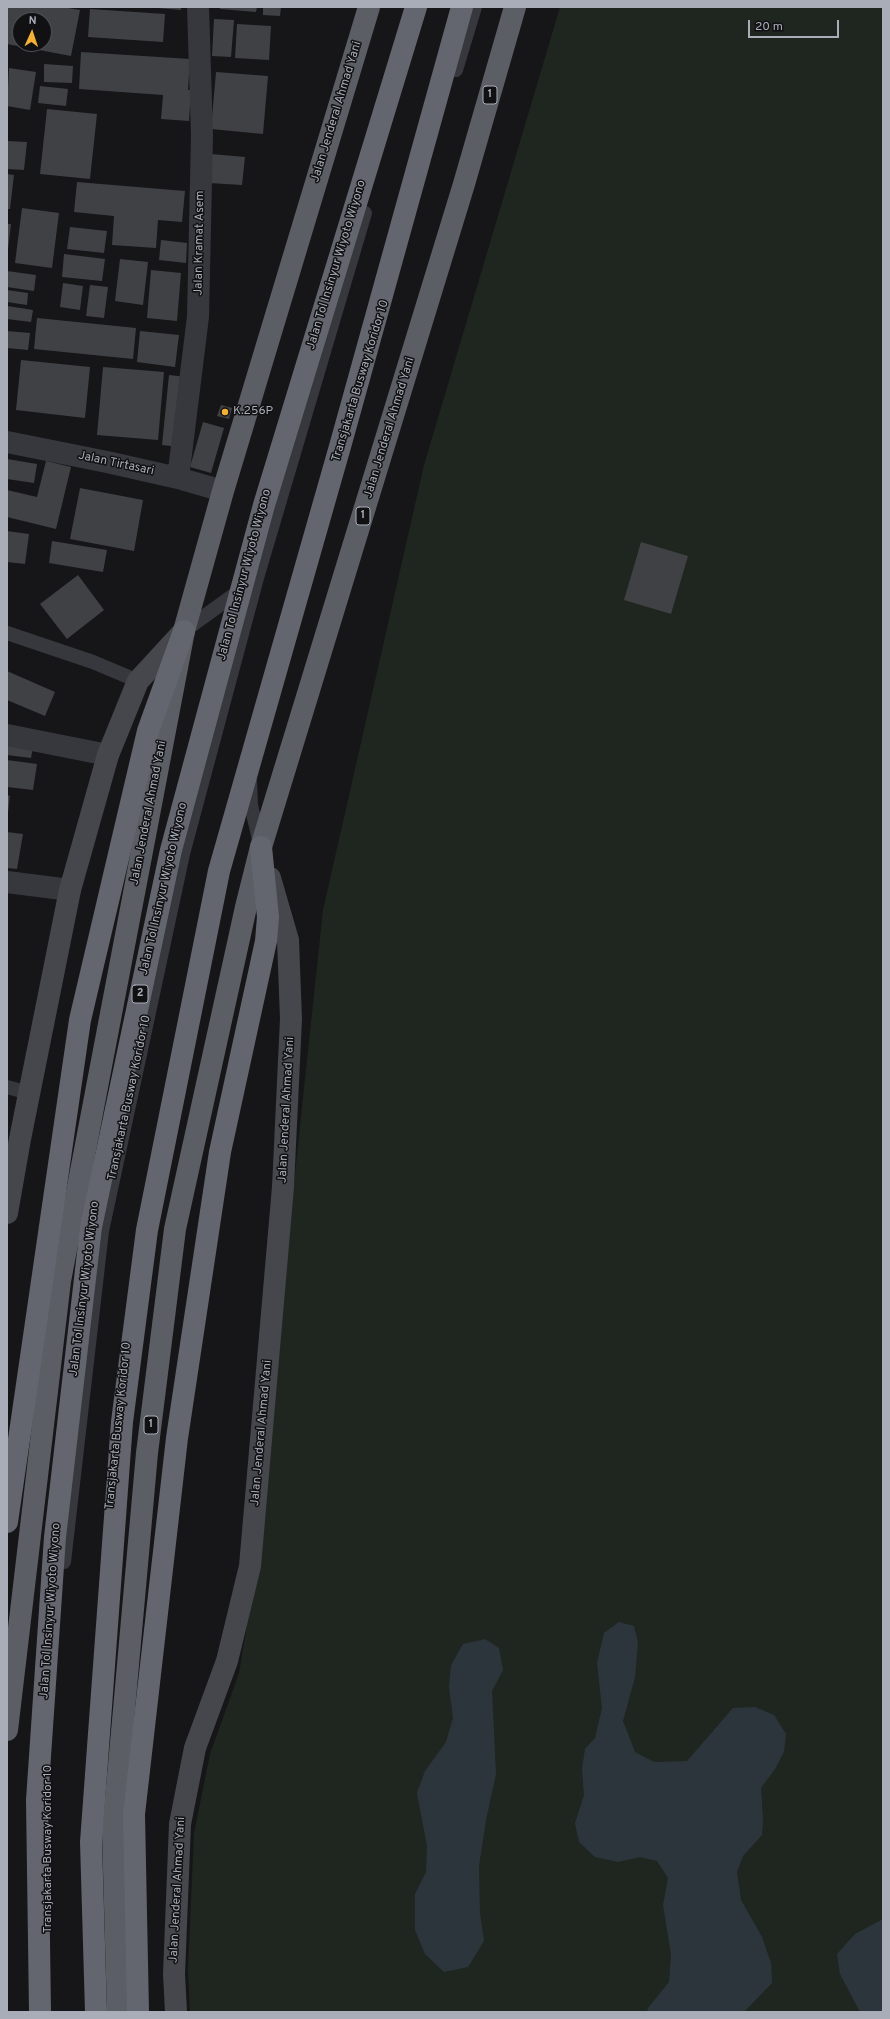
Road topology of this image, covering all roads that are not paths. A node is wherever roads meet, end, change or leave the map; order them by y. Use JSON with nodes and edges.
{"nodes":[{"id":1,"x":198,"y":7,"type":"edge"},
{"id":2,"x":369,"y":7,"type":"edge"},
{"id":3,"x":416,"y":7,"type":"edge"},
{"id":4,"x":425,"y":7,"type":"edge"},
{"id":5,"x":462,"y":7,"type":"edge"},
{"id":6,"x":474,"y":7,"type":"edge"},
{"id":7,"x":515,"y":7,"type":"edge"},
{"id":8,"x":7,"y":442,"type":"edge"},
{"id":9,"x":178,"y":478,"type":"junction"},
{"id":10,"x":223,"y":491,"type":"junction"},
{"id":11,"x":257,"y":578,"type":"junction"},
{"id":12,"x":184,"y":631,"type":"junction"},
{"id":13,"x":7,"y":633,"type":"edge"},
{"id":14,"x":138,"y":681,"type":"junction"},
{"id":15,"x":7,"y":734,"type":"edge"},
{"id":16,"x":108,"y":755,"type":"junction"},
{"id":17,"x":248,"y":756,"type":"junction"},
{"id":18,"x":261,"y":848,"type":"junction"},
{"id":19,"x":7,"y":882,"type":"edge"},
{"id":20,"x":70,"y":890,"type":"junction"},
{"id":21,"x":7,"y":1087,"type":"edge"},
{"id":22,"x":29,"y":1093,"type":"junction"},
{"id":23,"x":7,"y":1213,"type":"edge"},
{"id":24,"x":7,"y":1522,"type":"edge"},
{"id":25,"x":7,"y":1730,"type":"edge"},
{"id":26,"x":40,"y":2012,"type":"edge"},
{"id":27,"x":50,"y":2012,"type":"edge"},
{"id":28,"x":90,"y":2012,"type":"edge"},
{"id":29,"x":96,"y":2012,"type":"edge"},
{"id":30,"x":118,"y":2012,"type":"edge"},
{"id":31,"x":138,"y":2012,"type":"edge"},
{"id":32,"x":176,"y":2012,"type":"edge"}],
"edges":[{"from":1,"to":9,"type":"street","name":"Jalan Kramat Asem"},
{"from":2,"to":10,"type":"highway","name":"Jalan Jenderal Ahmad Yani"},
{"from":3,"to":26,"type":"highway","name":"Jalan Tol Insinyur Wiyoto Wiyono","number":"2","bridge":true},
{"from":4,"to":11,"type":"lane","name":"Transjakarta Busway Koridor 10"},
{"from":5,"to":29,"type":"highway","bridge":true},
{"from":6,"to":17,"type":"lane","name":"Transjakarta Busway Koridor 10"},
{"from":7,"to":18,"type":"highway","name":"Jalan Jenderal Ahmad Yani","number":"1"},
{"from":8,"to":9,"type":"street","name":"Jalan Tirtasari"},
{"from":9,"to":10,"type":"street","name":"Jalan Tirtasari"},
{"from":10,"to":12,"type":"highway","name":"Jalan Jenderal Ahmad Yani"},
{"from":11,"to":12,"type":"lane"},
{"from":11,"to":27,"type":"lane","name":"Transjakarta Busway Koridor 10"},
{"from":12,"to":14,"type":"main road","name":"Jalan Jenderal Ahmad Yani"},
{"from":12,"to":24,"type":"highway"},
{"from":12,"to":25,"type":"highway","name":"Jalan Jenderal Ahmad Yani"},
{"from":13,"to":14,"type":"lane"},
{"from":14,"to":16,"type":"main road","name":"Jalan Jenderal Ahmad Yani"},
{"from":15,"to":16,"type":"street"},
{"from":16,"to":20,"type":"main road","name":"Jalan Jenderal Ahmad Yani"},
{"from":17,"to":18,"type":"lane","name":"Transjakarta Busway Koridor 10"},
{"from":17,"to":28,"type":"lane","name":"Transjakarta Busway Koridor 10"},
{"from":18,"to":30,"type":"highway","name":"Jalan Jenderal Ahmad Yani","number":"1"},
{"from":18,"to":31,"type":"highway"},
{"from":18,"to":32,"type":"main road","name":"Jalan Jenderal Ahmad Yani"},
{"from":19,"to":20,"type":"street"},
{"from":20,"to":22,"type":"main road","name":"Jalan Jenderal Ahmad Yani"},
{"from":21,"to":22,"type":"lane"},
{"from":22,"to":23,"type":"main road","name":"Jalan Jenderal Ahmad Yani"}]}
